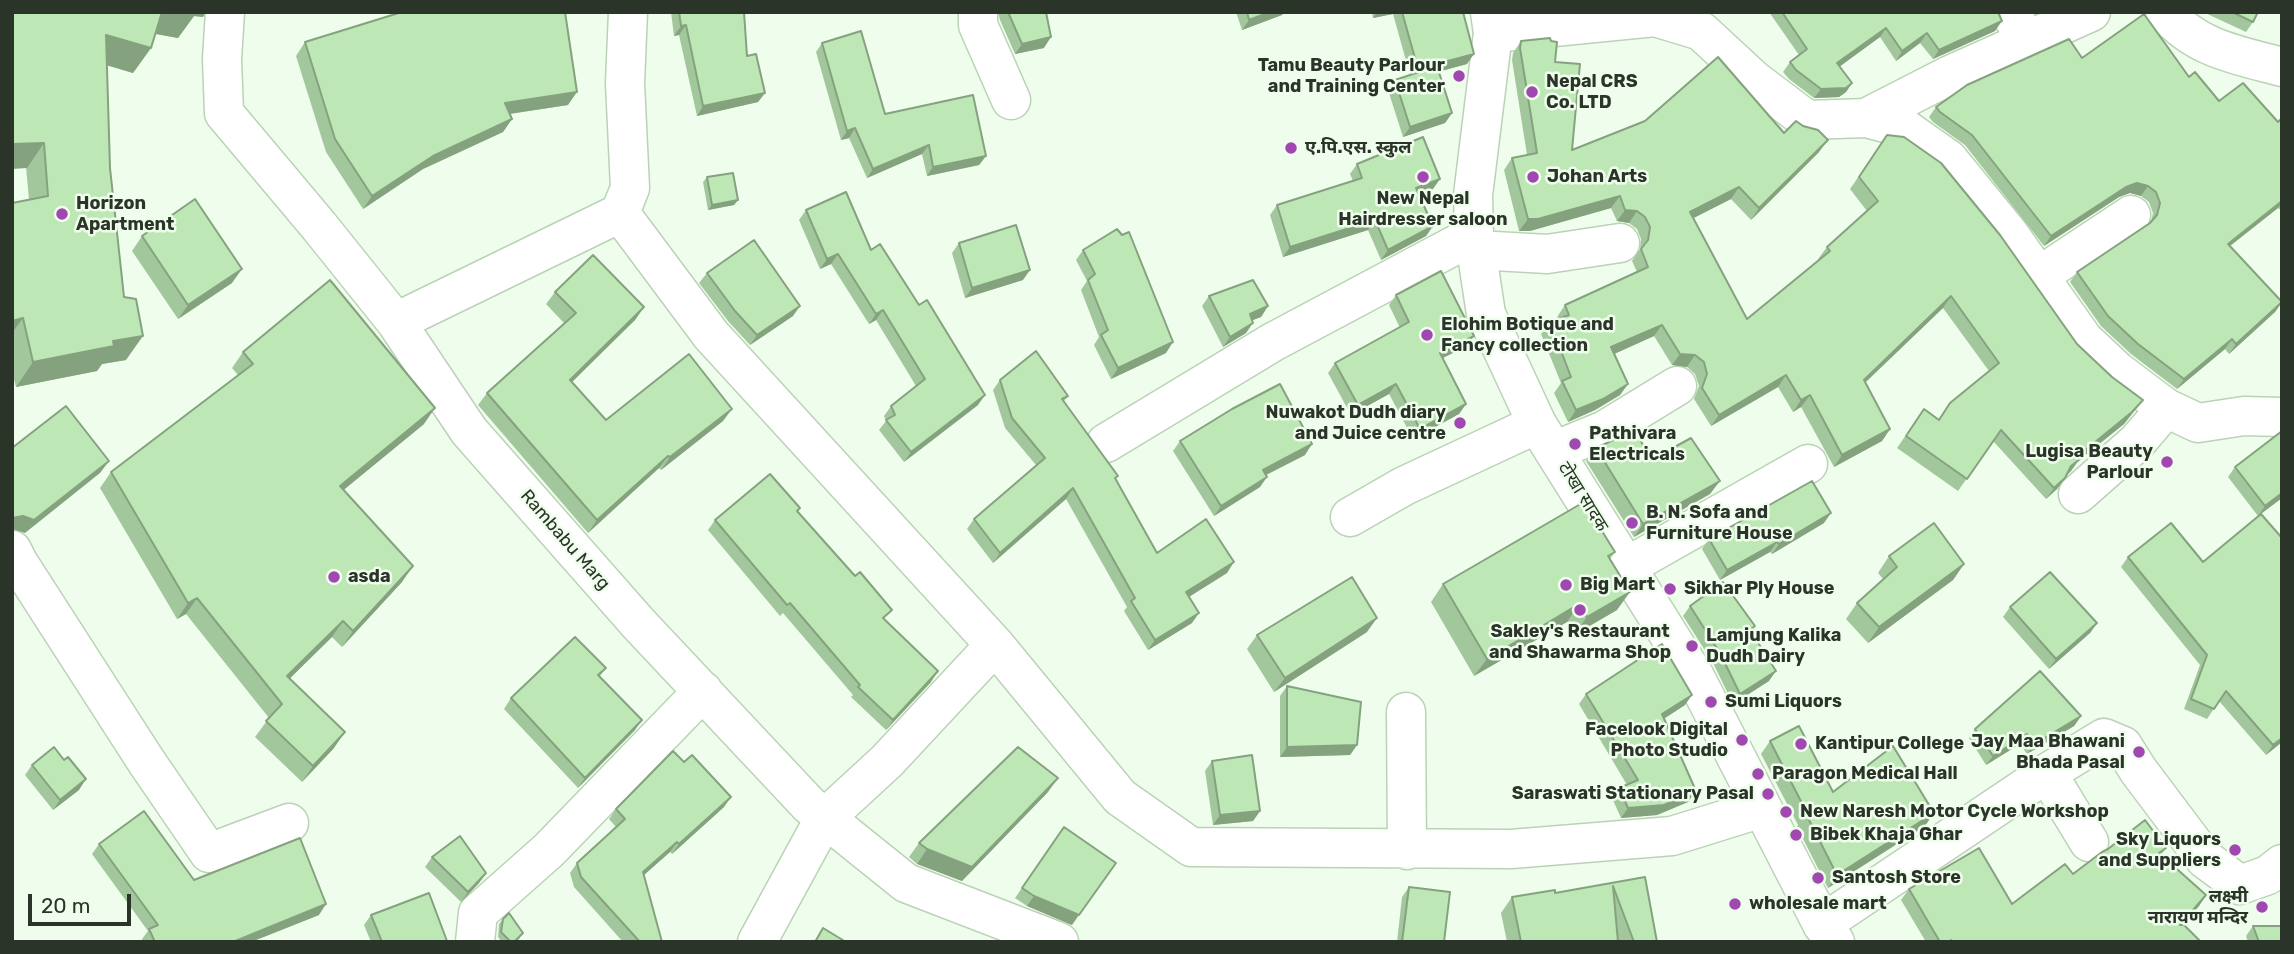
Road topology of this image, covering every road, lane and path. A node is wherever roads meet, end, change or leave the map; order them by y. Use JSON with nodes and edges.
{"nodes":[{"id":1,"x":225,"y":12,"type":"edge"},
{"id":2,"x":628,"y":12,"type":"edge"},
{"id":3,"x":978,"y":12,"type":"edge"},
{"id":4,"x":2091,"y":12,"type":"edge"},
{"id":5,"x":2165,"y":12,"type":"edge"},
{"id":6,"x":1491,"y":23,"type":"edge"},
{"id":7,"x":2019,"y":26,"type":"edge"},
{"id":8,"x":2282,"y":67,"type":"edge"},
{"id":9,"x":1011,"y":100,"type":"dead end"},
{"id":10,"x":1866,"y":118,"type":"junction"},
{"id":11,"x":620,"y":213,"type":"junction"},
{"id":12,"x":2131,"y":215,"type":"dead end"},
{"id":13,"x":1476,"y":242,"type":"junction"},
{"id":14,"x":1620,"y":243,"type":"dead end"},
{"id":15,"x":2039,"y":276,"type":"junction"},
{"id":16,"x":396,"y":322,"type":"junction"},
{"id":17,"x":1677,"y":386,"type":"dead end"},
{"id":18,"x":2282,"y":390,"type":"edge"},
{"id":19,"x":2166,"y":408,"type":"junction"},
{"id":20,"x":2244,"y":416,"type":"junction"},
{"id":21,"x":2282,"y":417,"type":"edge"},
{"id":22,"x":1545,"y":437,"type":"junction"},
{"id":23,"x":1106,"y":443,"type":"dead end"},
{"id":24,"x":1808,"y":464,"type":"dead end"},
{"id":25,"x":2078,"y":494,"type":"dead end"},
{"id":26,"x":1350,"y":517,"type":"dead end"},
{"id":27,"x":14,"y":559,"type":"edge"},
{"id":28,"x":1626,"y":567,"type":"junction"},
{"id":29,"x":995,"y":645,"type":"junction"},
{"id":30,"x":703,"y":691,"type":"junction"},
{"id":31,"x":1405,"y":712,"type":"dead end"},
{"id":32,"x":2047,"y":773,"type":"junction"},
{"id":33,"x":1762,"y":808,"type":"junction"},
{"id":34,"x":824,"y":819,"type":"junction"},
{"id":35,"x":289,"y":823,"type":"dead end"},
{"id":36,"x":2090,"y":842,"type":"dead end"},
{"id":37,"x":1407,"y":850,"type":"junction"},
{"id":38,"x":2282,"y":863,"type":"edge"},
{"id":39,"x":1828,"y":933,"type":"edge"},
{"id":40,"x":475,"y":942,"type":"edge"},
{"id":41,"x":757,"y":942,"type":"edge"},
{"id":42,"x":1059,"y":942,"type":"edge"}],
"edges":[{"from":1,"to":16,"type":"street","name":"Rambabu Marg"},
{"from":2,"to":11,"type":"street"},
{"from":3,"to":9,"type":"street"},
{"from":4,"to":7,"type":"street"},
{"from":5,"to":8,"type":"street"},
{"from":6,"to":10,"type":"street"},
{"from":6,"to":13,"type":"street","name":"टोखा सादक"},
{"from":7,"to":10,"type":"street"},
{"from":10,"to":15,"type":"street"},
{"from":11,"to":16,"type":"street"},
{"from":11,"to":29,"type":"street"},
{"from":12,"to":15,"type":"street"},
{"from":13,"to":14,"type":"street"},
{"from":13,"to":22,"type":"street","name":"टोखा सादक"},
{"from":13,"to":23,"type":"street"},
{"from":15,"to":19,"type":"street"},
{"from":16,"to":30,"type":"street","name":"Rambabu Marg"},
{"from":17,"to":22,"type":"street"},
{"from":18,"to":20,"type":"street"},
{"from":19,"to":20,"type":"street"},
{"from":19,"to":25,"type":"street"},
{"from":20,"to":21,"type":"street"},
{"from":22,"to":26,"type":"street"},
{"from":22,"to":28,"type":"street","name":"टोखा सादक"},
{"from":24,"to":28,"type":"street"},
{"from":27,"to":35,"type":"street"},
{"from":28,"to":33,"type":"street","name":"टोखा सादक"},
{"from":29,"to":34,"type":"street"},
{"from":29,"to":37,"type":"street"},
{"from":30,"to":34,"type":"street","name":"Rambabu Marg"},
{"from":30,"to":40,"type":"street"},
{"from":31,"to":37,"type":"street"},
{"from":32,"to":36,"type":"street"},
{"from":32,"to":38,"type":"street"},
{"from":32,"to":39,"type":"street"},
{"from":33,"to":37,"type":"street"},
{"from":33,"to":39,"type":"street","name":"टोखा सादक"},
{"from":34,"to":41,"type":"street"},
{"from":34,"to":42,"type":"street","name":"Rambabu Marg"}]}
